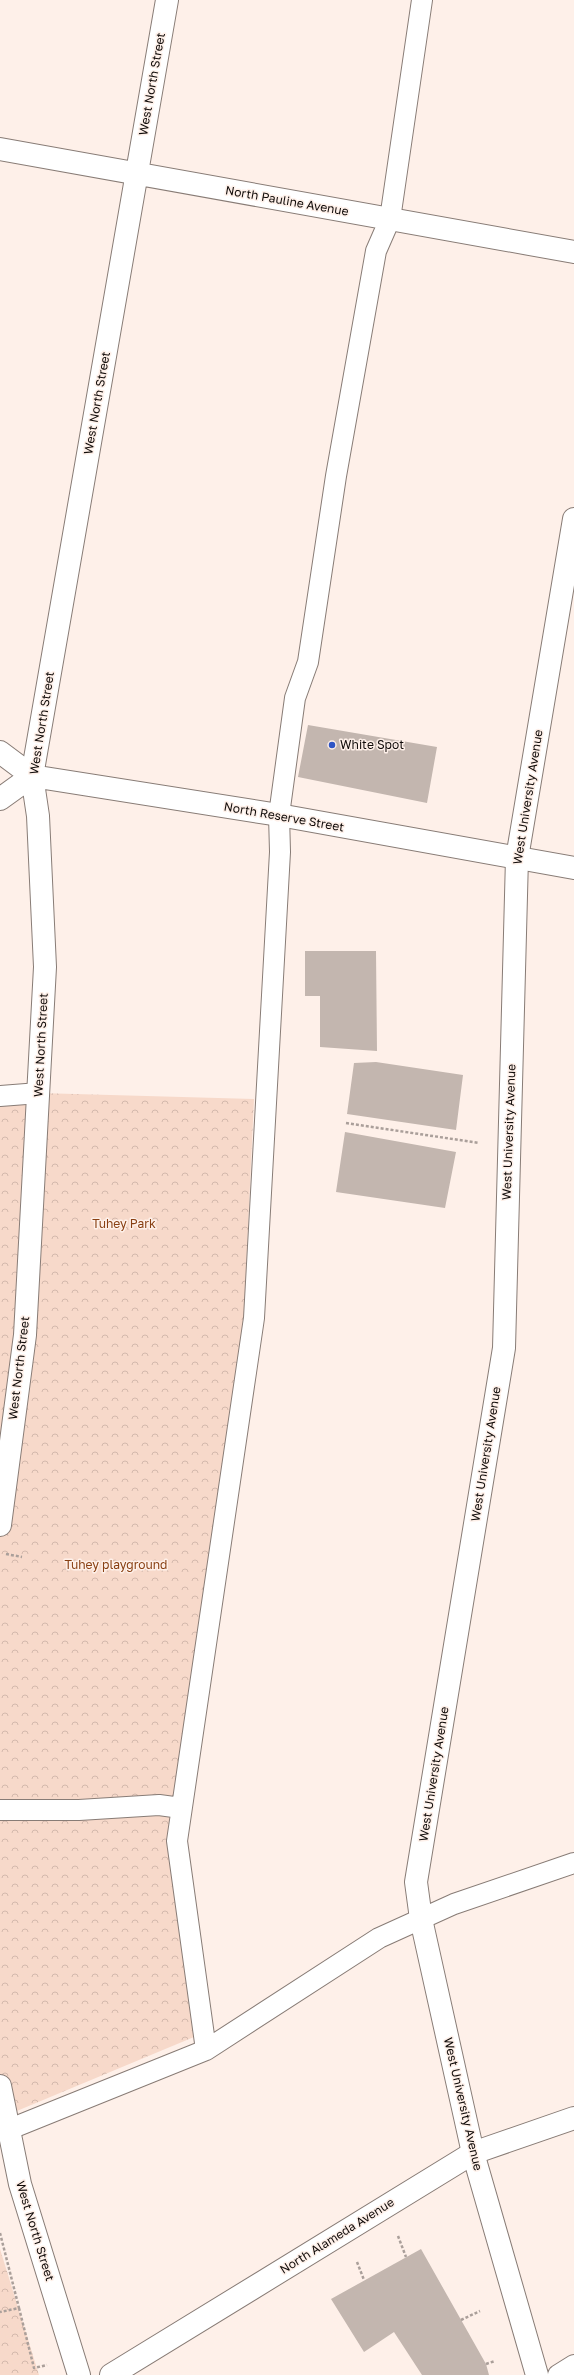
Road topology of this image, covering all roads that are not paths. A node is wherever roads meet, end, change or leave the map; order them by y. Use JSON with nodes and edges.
{"nodes":[{"id":1,"x":167,"y":0,"type":"edge"},
{"id":2,"x":422,"y":0,"type":"edge"},
{"id":3,"x":0,"y":149,"type":"edge"},
{"id":4,"x":137,"y":174,"type":"junction"},
{"id":5,"x":390,"y":219,"type":"junction"},
{"id":6,"x":574,"y":252,"type":"edge"},
{"id":7,"x":574,"y":519,"type":"edge"},
{"id":8,"x":0,"y":752,"type":"edge"},
{"id":9,"x":32,"y":776,"type":"junction"},
{"id":10,"x":0,"y":799,"type":"edge"},
{"id":11,"x":279,"y":815,"type":"junction"},
{"id":12,"x":517,"y":858,"type":"junction"},
{"id":13,"x":574,"y":868,"type":"edge"},
{"id":14,"x":39,"y":1093,"type":"junction"},
{"id":15,"x":0,"y":1096,"type":"edge"},
{"id":16,"x":0,"y":1525,"type":"edge"},
{"id":17,"x":181,"y":1808,"type":"junction"},
{"id":18,"x":0,"y":1810,"type":"edge"},
{"id":19,"x":574,"y":1863,"type":"edge"},
{"id":20,"x":420,"y":1919,"type":"junction"},
{"id":21,"x":206,"y":2050,"type":"junction"},
{"id":22,"x":0,"y":2086,"type":"edge"},
{"id":23,"x":574,"y":2118,"type":"edge"},
{"id":24,"x":10,"y":2129,"type":"junction"},
{"id":25,"x":473,"y":2153,"type":"junction"},
{"id":26,"x":574,"y":2365,"type":"edge"},
{"id":27,"x":77,"y":2368,"type":"edge"},
{"id":28,"x":111,"y":2375,"type":"edge"},
{"id":29,"x":537,"y":2375,"type":"edge"},
{"id":30,"x":558,"y":2375,"type":"edge"}],
"edges":[{"from":1,"to":4,"type":"street","name":"West North Street"},
{"from":2,"to":5,"type":"lane"},
{"from":3,"to":4,"type":"street","name":"North Pauline Avenue"},
{"from":4,"to":5,"type":"street","name":"North Pauline Avenue"},
{"from":4,"to":9,"type":"street","name":"West North Street"},
{"from":5,"to":6,"type":"street","name":"North Pauline Avenue"},
{"from":5,"to":11,"type":"lane"},
{"from":7,"to":12,"type":"street","name":"West University Avenue"},
{"from":8,"to":9,"type":"street","name":"North Reserve Street"},
{"from":9,"to":10,"type":"street"},
{"from":9,"to":11,"type":"street","name":"North Reserve Street"},
{"from":9,"to":14,"type":"street","name":"West North Street"},
{"from":11,"to":12,"type":"street","name":"North Reserve Street"},
{"from":11,"to":17,"type":"lane"},
{"from":12,"to":13,"type":"street","name":"North Reserve Street"},
{"from":12,"to":20,"type":"street","name":"West University Avenue"},
{"from":14,"to":15,"type":"lane"},
{"from":14,"to":16,"type":"street","name":"West North Street"},
{"from":17,"to":18,"type":"lane"},
{"from":17,"to":21,"type":"lane"},
{"from":19,"to":20,"type":"lane"},
{"from":20,"to":21,"type":"lane"},
{"from":20,"to":25,"type":"street","name":"West University Avenue"},
{"from":21,"to":24,"type":"lane"},
{"from":22,"to":24,"type":"street","name":"West North Street"},
{"from":23,"to":25,"type":"street","name":"North Alameda Avenue"},
{"from":24,"to":27,"type":"street","name":"West North Street"},
{"from":25,"to":28,"type":"street","name":"North Alameda Avenue"},
{"from":25,"to":29,"type":"street","name":"West University Avenue"},
{"from":26,"to":30,"type":"lane"}]}
